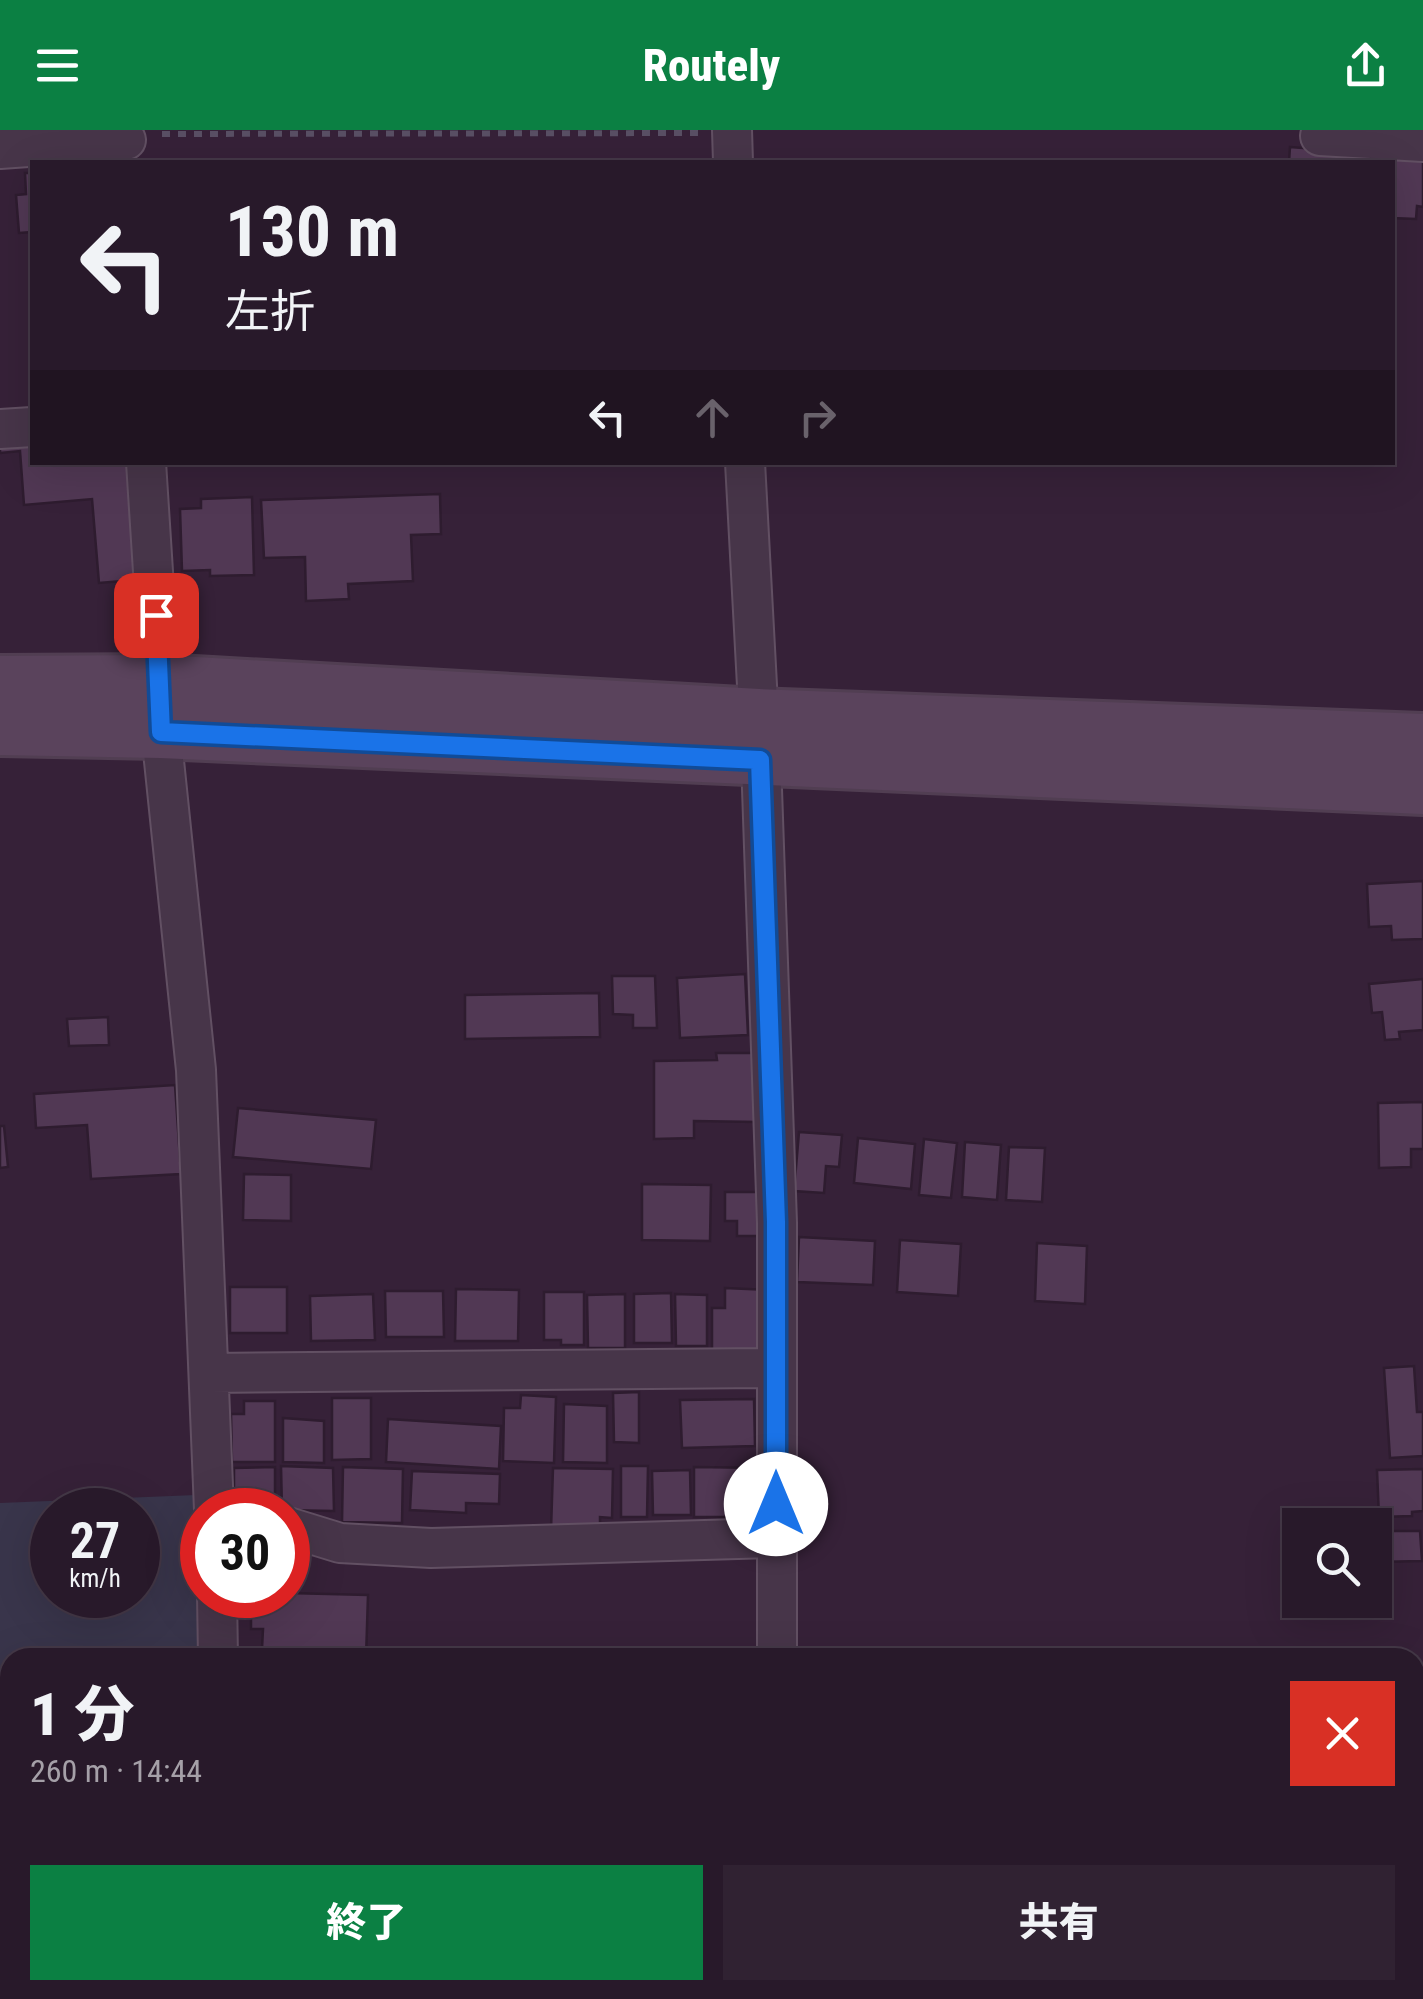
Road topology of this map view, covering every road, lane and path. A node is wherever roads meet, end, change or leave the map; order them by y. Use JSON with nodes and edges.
{"nodes":[{"id":1,"x":1320,"y":136,"type":"dead end"},
{"id":2,"x":126,"y":142,"type":"edge"},
{"id":3,"x":732,"y":142,"type":"edge"},
{"id":4,"x":1423,"y":142,"type":"edge"},
{"id":5,"x":0,"y":149,"type":"edge"},
{"id":6,"x":30,"y":427,"type":"edge"},
{"id":7,"x":0,"y":429,"type":"edge"},
{"id":8,"x":146,"y":465,"type":"edge"},
{"id":9,"x":745,"y":465,"type":"edge"},
{"id":10,"x":160,"y":681,"type":"junction"},
{"id":11,"x":0,"y":682,"type":"edge"},
{"id":12,"x":0,"y":729,"type":"edge"},
{"id":13,"x":161,"y":732,"type":"junction"},
{"id":14,"x":759,"y":737,"type":"junction"},
{"id":15,"x":1423,"y":740,"type":"edge"},
{"id":16,"x":1423,"y":788,"type":"edge"},
{"id":17,"x":776,"y":1368,"type":"junction"},
{"id":18,"x":210,"y":1374,"type":"junction"},
{"id":19,"x":219,"y":1488,"type":"edge"},
{"id":20,"x":310,"y":1533,"type":"edge"},
{"id":21,"x":776,"y":1538,"type":"junction"},
{"id":22,"x":217,"y":1618,"type":"edge"},
{"id":23,"x":218,"y":1648,"type":"edge"},
{"id":24,"x":777,"y":1648,"type":"edge"}],
"edges":[{"from":1,"to":4,"type":"street"},
{"from":2,"to":3,"type":"path"},
{"from":2,"to":5,"type":"street"},
{"from":6,"to":7,"type":"street"},
{"from":8,"to":10,"type":"street"},
{"from":9,"to":14,"type":"street"},
{"from":10,"to":11,"type":"street"},
{"from":10,"to":13,"type":"street"},
{"from":10,"to":14,"type":"street"},
{"from":12,"to":13,"type":"street"},
{"from":13,"to":14,"type":"street"},
{"from":13,"to":18,"type":"street"},
{"from":14,"to":15,"type":"street"},
{"from":14,"to":16,"type":"street"},
{"from":14,"to":17,"type":"street"},
{"from":17,"to":18,"type":"street"},
{"from":17,"to":21,"type":"street"},
{"from":18,"to":19,"type":"street"},
{"from":20,"to":21,"type":"street"},
{"from":21,"to":24,"type":"street"},
{"from":22,"to":23,"type":"street"}]}
